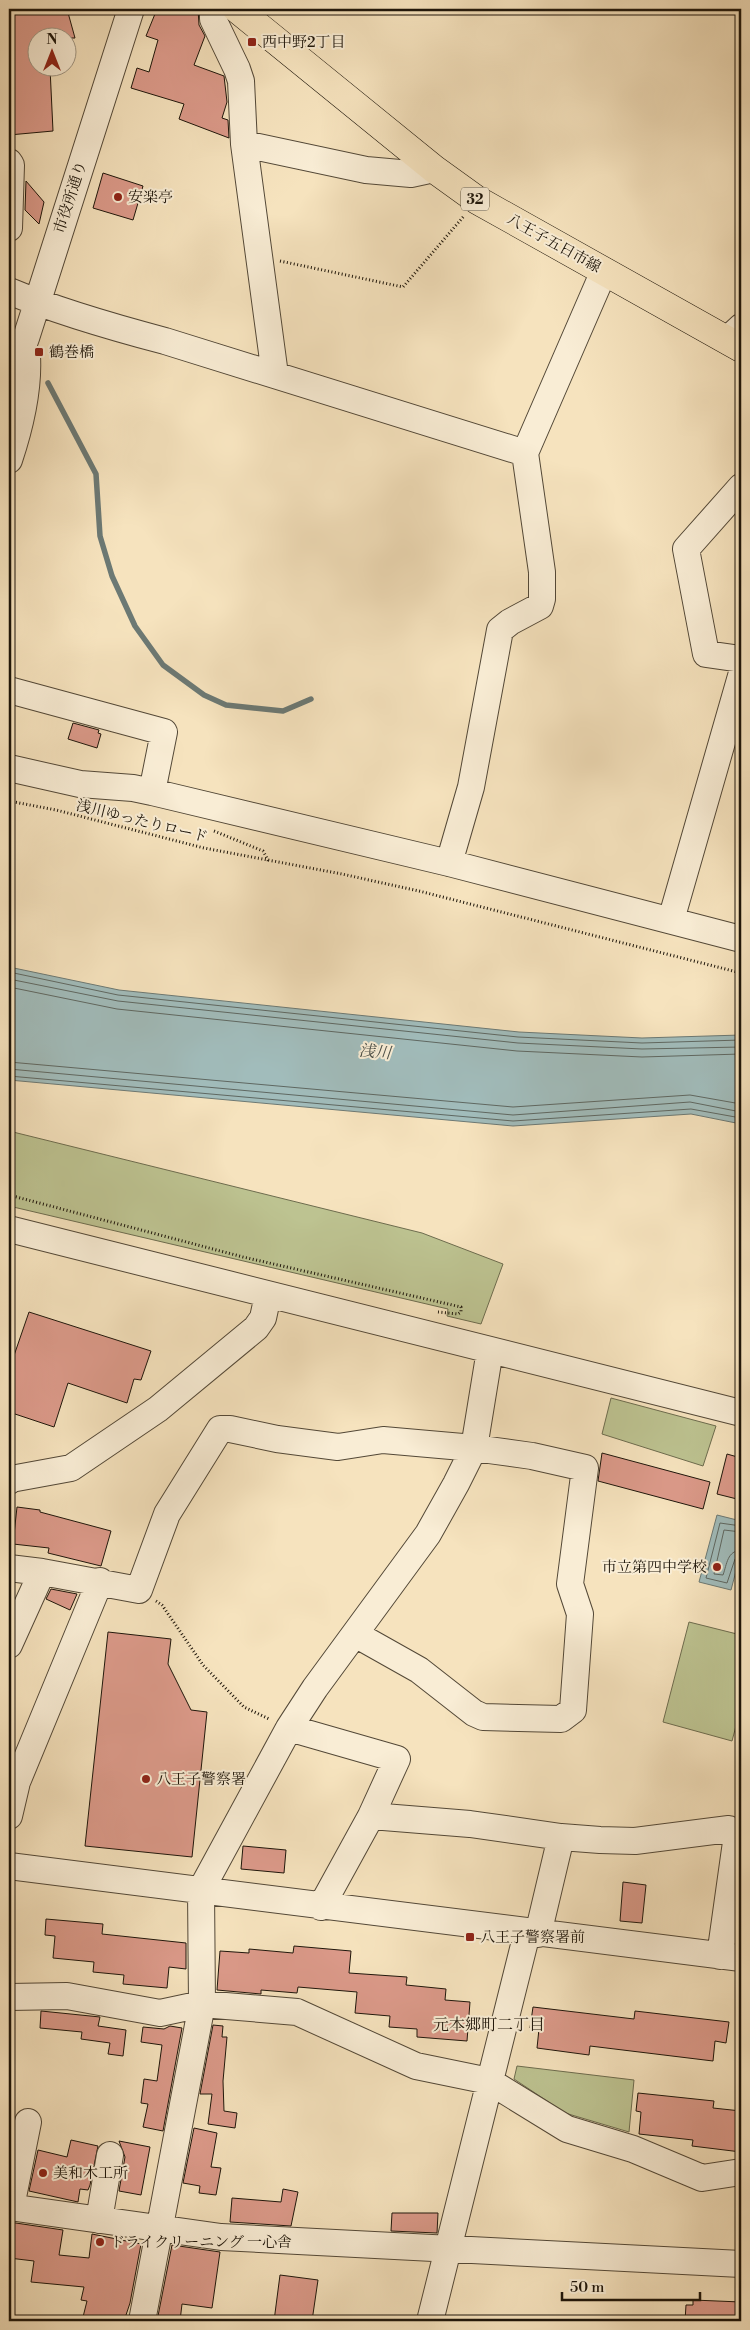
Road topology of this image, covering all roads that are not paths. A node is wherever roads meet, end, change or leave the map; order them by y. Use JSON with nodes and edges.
{"nodes":[{"id":1,"x":131,"y":9,"type":"edge"},
{"id":2,"x":213,"y":9,"type":"edge"},
{"id":3,"x":237,"y":9,"type":"edge"},
{"id":4,"x":244,"y":144,"type":"junction"},
{"id":5,"x":9,"y":162,"type":"edge"},
{"id":6,"x":434,"y":169,"type":"junction"},
{"id":7,"x":9,"y":228,"type":"edge"},
{"id":8,"x":604,"y":271,"type":"junction"},
{"id":9,"x":9,"y":291,"type":"edge"},
{"id":10,"x":36,"y":302,"type":"junction"},
{"id":11,"x":26,"y":338,"type":"junction"},
{"id":12,"x":736,"y":338,"type":"edge"},
{"id":13,"x":275,"y":375,"type":"junction"},
{"id":14,"x":9,"y":384,"type":"edge"},
{"id":15,"x":524,"y":453,"type":"junction"},
{"id":16,"x":9,"y":460,"type":"edge"},
{"id":17,"x":741,"y":487,"type":"edge"},
{"id":18,"x":741,"y":659,"type":"edge"},
{"id":19,"x":741,"y":676,"type":"edge"},
{"id":20,"x":9,"y":690,"type":"edge"},
{"id":21,"x":9,"y":768,"type":"edge"},
{"id":22,"x":152,"y":792,"type":"junction"},
{"id":23,"x":449,"y":863,"type":"junction"},
{"id":24,"x":670,"y":920,"type":"junction"},
{"id":25,"x":741,"y":939,"type":"edge"},
{"id":26,"x":9,"y":1229,"type":"edge"},
{"id":27,"x":268,"y":1295,"type":"junction"},
{"id":28,"x":490,"y":1350,"type":"junction"},
{"id":29,"x":741,"y":1414,"type":"edge"},
{"id":30,"x":474,"y":1448,"type":"junction"},
{"id":31,"x":9,"y":1482,"type":"edge"},
{"id":32,"x":9,"y":1568,"type":"edge"},
{"id":33,"x":42,"y":1572,"type":"junction"},
{"id":34,"x":100,"y":1582,"type":"junction"},
{"id":35,"x":355,"y":1634,"type":"junction"},
{"id":36,"x":9,"y":1645,"type":"edge"},
{"id":37,"x":289,"y":1728,"type":"junction"},
{"id":38,"x":9,"y":1816,"type":"edge"},
{"id":39,"x":371,"y":1816,"type":"junction"},
{"id":40,"x":562,"y":1837,"type":"junction"},
{"id":41,"x":9,"y":1866,"type":"edge"},
{"id":42,"x":201,"y":1890,"type":"junction"},
{"id":43,"x":321,"y":1907,"type":"junction"},
{"id":44,"x":532,"y":1933,"type":"junction"},
{"id":45,"x":731,"y":1957,"type":"edge"},
{"id":46,"x":9,"y":1997,"type":"edge"},
{"id":47,"x":202,"y":2004,"type":"junction"},
{"id":48,"x":489,"y":2081,"type":"junction"},
{"id":49,"x":28,"y":2122,"type":"dead end"},
{"id":50,"x":110,"y":2155,"type":"dead end"},
{"id":51,"x":741,"y":2172,"type":"edge"},
{"id":52,"x":10,"y":2207,"type":"edge"},
{"id":53,"x":98,"y":2220,"type":"junction"},
{"id":54,"x":159,"y":2228,"type":"junction"},
{"id":55,"x":448,"y":2249,"type":"junction"},
{"id":56,"x":741,"y":2264,"type":"edge"},
{"id":57,"x":142,"y":2321,"type":"edge"},
{"id":58,"x":430,"y":2321,"type":"edge"}],
"edges":[{"from":1,"to":10,"type":"street","name":"市役所通り"},
{"from":2,"to":4,"type":"street"},
{"from":3,"to":6,"type":"main road","name":"八王子五日市線","number":"32"},
{"from":4,"to":6,"type":"street"},
{"from":4,"to":13,"type":"street"},
{"from":5,"to":7,"type":"street"},
{"from":6,"to":8,"type":"main road","name":"八王子五日市線","number":"32"},
{"from":8,"to":12,"type":"main road","name":"八王子五日市線","number":"32"},
{"from":8,"to":15,"type":"street"},
{"from":9,"to":10,"type":"street"},
{"from":10,"to":11,"type":"street","name":"市役所通り"},
{"from":10,"to":13,"type":"street"},
{"from":11,"to":14,"type":"street","name":"市役所通り"},
{"from":11,"to":16,"type":"street"},
{"from":13,"to":15,"type":"street"},
{"from":15,"to":23,"type":"street"},
{"from":17,"to":18,"type":"street"},
{"from":19,"to":24,"type":"street"},
{"from":20,"to":22,"type":"street"},
{"from":21,"to":22,"type":"street"},
{"from":22,"to":23,"type":"street"},
{"from":23,"to":24,"type":"street"},
{"from":24,"to":25,"type":"street"},
{"from":26,"to":27,"type":"street"},
{"from":27,"to":28,"type":"street"},
{"from":27,"to":31,"type":"street"},
{"from":28,"to":29,"type":"street"},
{"from":28,"to":30,"type":"street"},
{"from":30,"to":34,"type":"street"},
{"from":30,"to":35,"type":"street"},
{"from":30,"to":35,"type":"street"},
{"from":32,"to":33,"type":"street"},
{"from":33,"to":34,"type":"street"},
{"from":33,"to":36,"type":"street"},
{"from":34,"to":38,"type":"street"},
{"from":35,"to":37,"type":"street"},
{"from":37,"to":39,"type":"street"},
{"from":37,"to":42,"type":"street"},
{"from":39,"to":40,"type":"street"},
{"from":39,"to":43,"type":"street"},
{"from":40,"to":44,"type":"street"},
{"from":40,"to":45,"type":"street"},
{"from":41,"to":42,"type":"street"},
{"from":42,"to":43,"type":"street"},
{"from":42,"to":47,"type":"street"},
{"from":43,"to":44,"type":"street"},
{"from":44,"to":45,"type":"street"},
{"from":44,"to":48,"type":"street"},
{"from":46,"to":47,"type":"street"},
{"from":47,"to":48,"type":"street"},
{"from":47,"to":54,"type":"street"},
{"from":48,"to":51,"type":"street"},
{"from":48,"to":55,"type":"street"},
{"from":49,"to":52,"type":"street"},
{"from":50,"to":53,"type":"street"},
{"from":52,"to":53,"type":"street"},
{"from":53,"to":54,"type":"street"},
{"from":54,"to":55,"type":"street"},
{"from":54,"to":57,"type":"street"},
{"from":55,"to":56,"type":"street"},
{"from":55,"to":58,"type":"street"}]}
